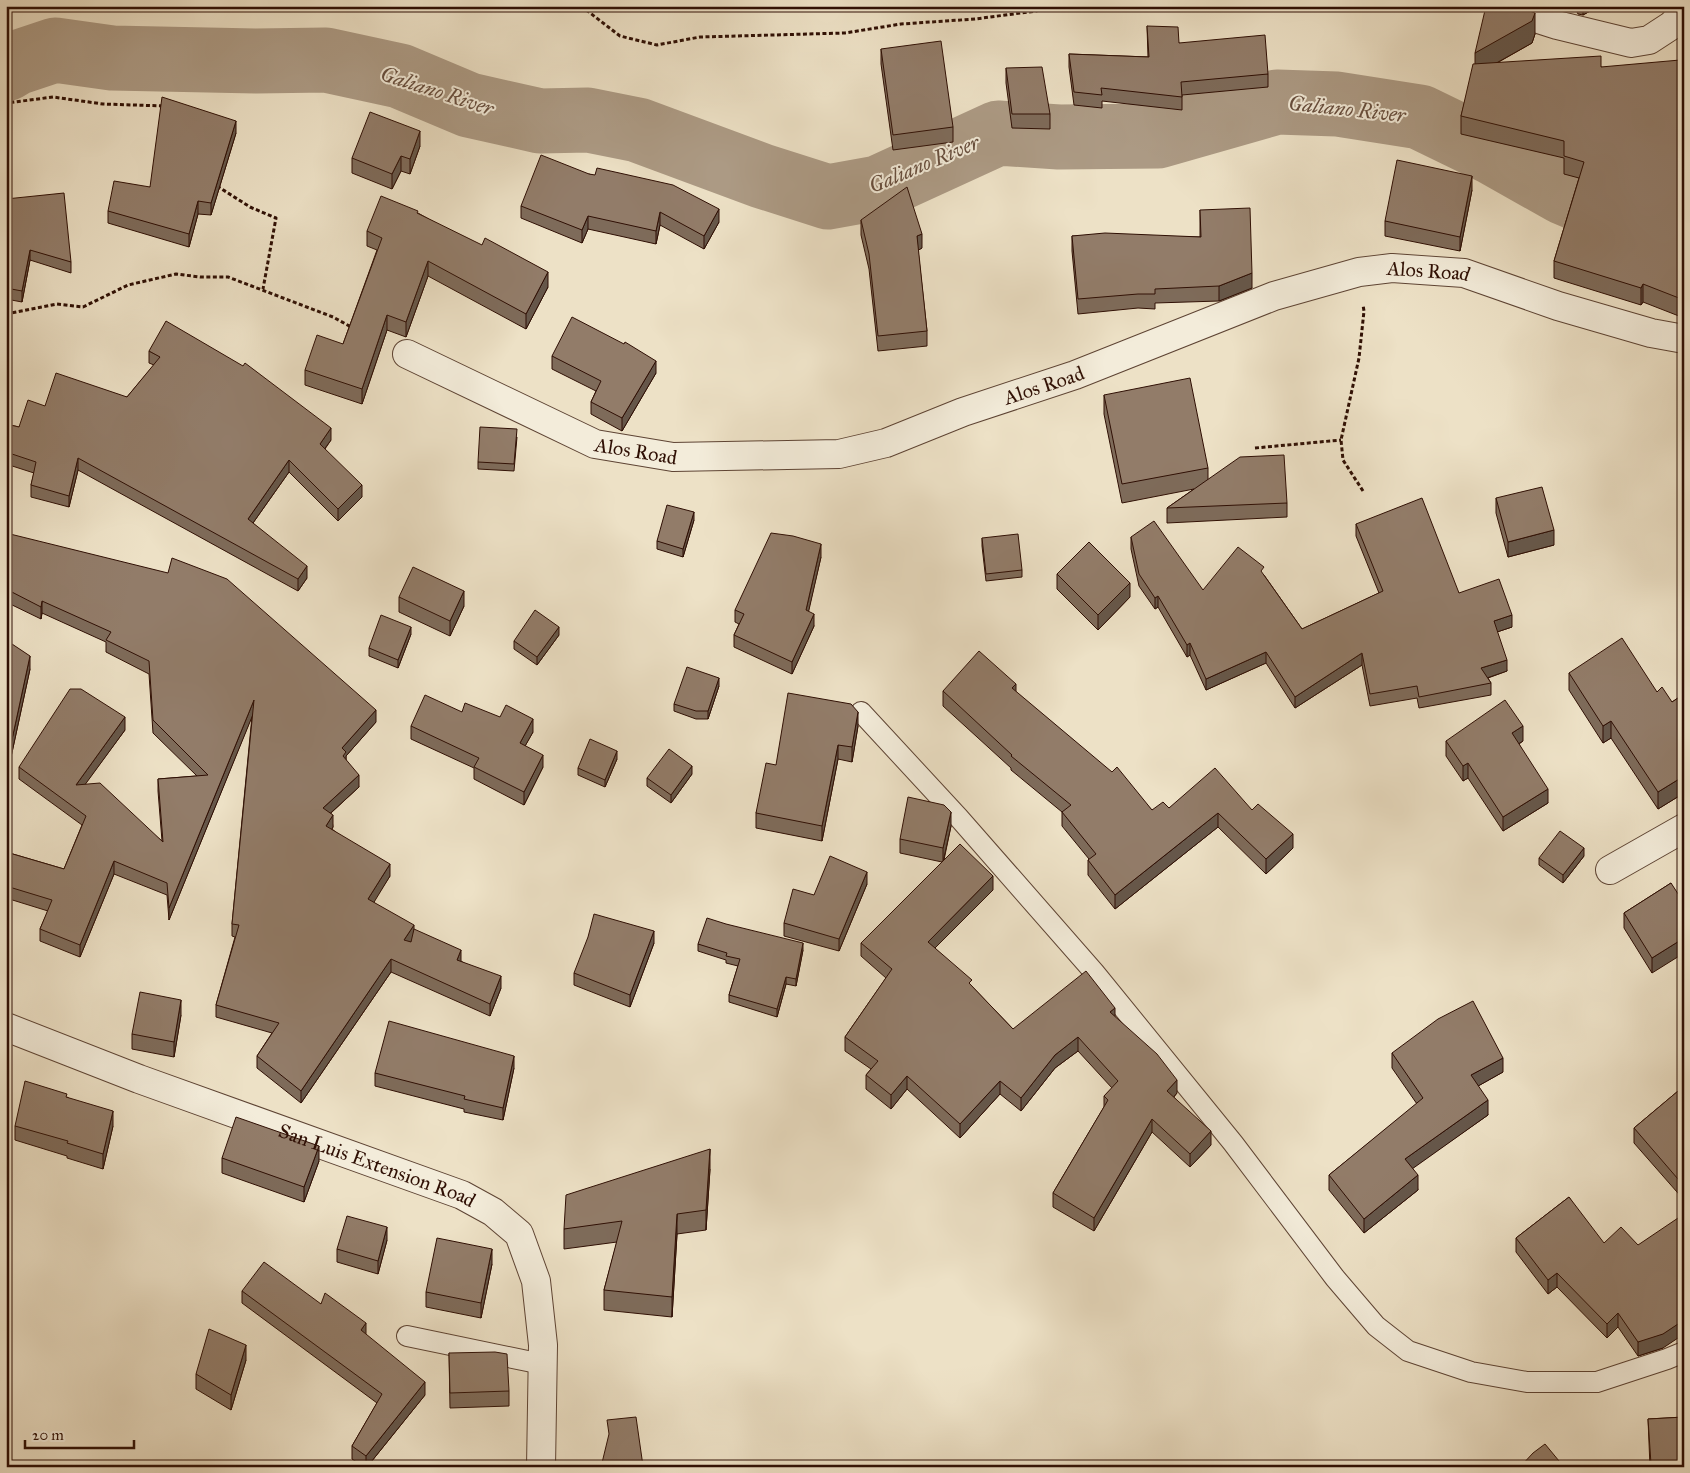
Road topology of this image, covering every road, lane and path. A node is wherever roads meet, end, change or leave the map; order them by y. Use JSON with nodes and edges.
{"nodes":[{"id":1,"x":581,"y":6,"type":"edge"},
{"id":2,"x":1056,"y":6,"type":"edge"},
{"id":3,"x":1498,"y":6,"type":"edge"},
{"id":4,"x":1684,"y":12,"type":"edge"},
{"id":5,"x":6,"y":106,"type":"edge"},
{"id":6,"x":168,"y":106,"type":"edge"},
{"id":7,"x":215,"y":185,"type":"edge"},
{"id":8,"x":1359,"y":272,"type":"junction"},
{"id":9,"x":263,"y":289,"type":"junction"},
{"id":10,"x":6,"y":314,"type":"edge"},
{"id":11,"x":355,"y":329,"type":"edge"},
{"id":12,"x":1684,"y":339,"type":"edge"},
{"id":13,"x":407,"y":354,"type":"dead end"},
{"id":14,"x":1342,"y":440,"type":"junction"},
{"id":15,"x":1255,"y":448,"type":"dead end"},
{"id":16,"x":1363,"y":491,"type":"dead end"},
{"id":17,"x":861,"y":712,"type":"dead end"},
{"id":18,"x":1684,"y":828,"type":"edge"},
{"id":19,"x":1610,"y":870,"type":"dead end"},
{"id":20,"x":6,"y":1027,"type":"edge"},
{"id":21,"x":407,"y":1336,"type":"dead end"},
{"id":22,"x":1684,"y":1352,"type":"edge"},
{"id":23,"x":542,"y":1364,"type":"junction"},
{"id":24,"x":541,"y":1467,"type":"edge"}],
"edges":[{"from":1,"to":2,"type":"path"},
{"from":3,"to":4,"type":"street"},
{"from":5,"to":6,"type":"path"},
{"from":7,"to":9,"type":"path"},
{"from":8,"to":12,"type":"street","name":"Alos Road"},
{"from":8,"to":13,"type":"street","name":"Alos Road"},
{"from":8,"to":14,"type":"path"},
{"from":9,"to":10,"type":"path"},
{"from":9,"to":11,"type":"path"},
{"from":14,"to":15,"type":"path"},
{"from":14,"to":16,"type":"path"},
{"from":17,"to":22,"type":"lane"},
{"from":18,"to":19,"type":"street"},
{"from":20,"to":23,"type":"street","name":"San Luis Extension Road"},
{"from":21,"to":23,"type":"lane"},
{"from":23,"to":24,"type":"street","name":"San Luis Extension Road"}]}
